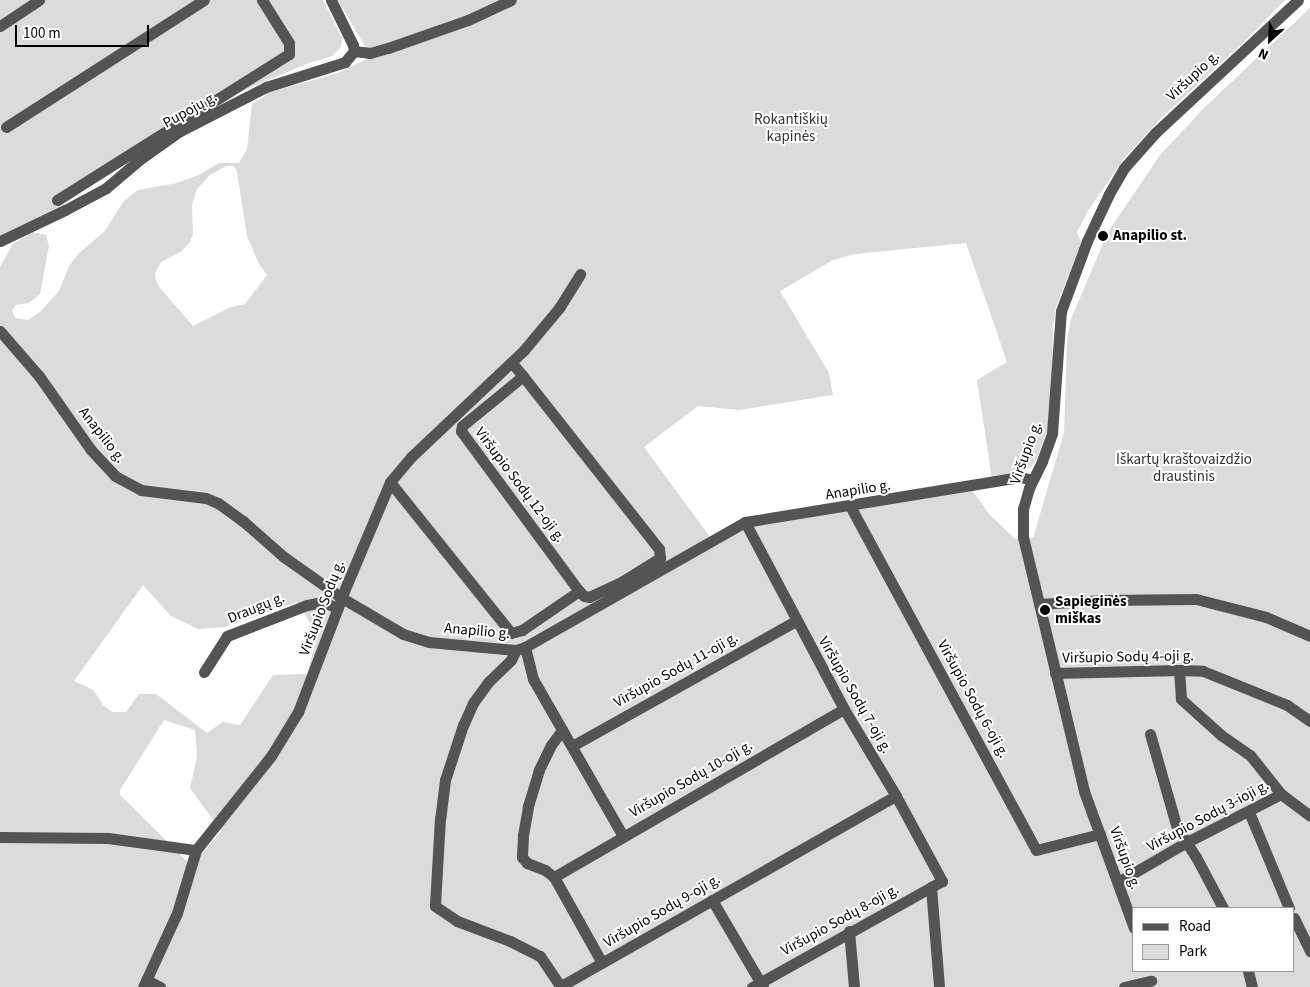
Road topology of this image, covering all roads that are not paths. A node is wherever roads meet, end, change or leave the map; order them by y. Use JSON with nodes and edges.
{"nodes":[{"id":1,"x":39,"y":0,"type":"edge"},
{"id":2,"x":204,"y":0,"type":"edge"},
{"id":3,"x":262,"y":0,"type":"edge"},
{"id":4,"x":331,"y":0,"type":"edge"},
{"id":5,"x":511,"y":0,"type":"edge"},
{"id":6,"x":1298,"y":0,"type":"edge"},
{"id":7,"x":0,"y":26,"type":"edge"},
{"id":8,"x":354,"y":51,"type":"junction"},
{"id":9,"x":6,"y":127,"type":"dead end"},
{"id":10,"x":57,"y":200,"type":"dead end"},
{"id":11,"x":0,"y":241,"type":"edge"},
{"id":12,"x":580,"y":274,"type":"dead end"},
{"id":13,"x":0,"y":330,"type":"edge"},
{"id":14,"x":512,"y":363,"type":"junction"},
{"id":15,"x":523,"y":376,"type":"junction"},
{"id":16,"x":1033,"y":480,"type":"junction"},
{"id":17,"x":390,"y":482,"type":"junction"},
{"id":18,"x":850,"y":506,"type":"junction"},
{"id":19,"x":745,"y":522,"type":"junction"},
{"id":20,"x":579,"y":591,"type":"junction"},
{"id":21,"x":563,"y":601,"type":"junction"},
{"id":22,"x":340,"y":603,"type":"junction"},
{"id":23,"x":1039,"y":604,"type":"junction"},
{"id":24,"x":573,"y":618,"type":"junction"},
{"id":25,"x":796,"y":621,"type":"junction"},
{"id":26,"x":1310,"y":636,"type":"edge"},
{"id":27,"x":520,"y":648,"type":"junction"},
{"id":28,"x":1179,"y":670,"type":"junction"},
{"id":29,"x":204,"y":672,"type":"dead end"},
{"id":30,"x":1055,"y":673,"type":"junction"},
{"id":31,"x":844,"y":709,"type":"junction"},
{"id":32,"x":1310,"y":721,"type":"edge"},
{"id":33,"x":562,"y":730,"type":"junction"},
{"id":34,"x":1150,"y":734,"type":"dead end"},
{"id":35,"x":572,"y":746,"type":"junction"},
{"id":36,"x":1281,"y":794,"type":"junction"},
{"id":37,"x":896,"y":796,"type":"junction"},
{"id":38,"x":1249,"y":812,"type":"junction"},
{"id":39,"x":1310,"y":816,"type":"edge"},
{"id":40,"x":1100,"y":834,"type":"junction"},
{"id":41,"x":623,"y":836,"type":"junction"},
{"id":42,"x":0,"y":837,"type":"edge"},
{"id":43,"x":1185,"y":842,"type":"junction"},
{"id":44,"x":196,"y":850,"type":"junction"},
{"id":45,"x":554,"y":878,"type":"junction"},
{"id":46,"x":942,"y":881,"type":"joint"},
{"id":47,"x":1118,"y":882,"type":"junction"},
{"id":48,"x":931,"y":887,"type":"junction"},
{"id":49,"x":712,"y":900,"type":"junction"},
{"id":50,"x":1222,"y":907,"type":"edge"},
{"id":51,"x":1289,"y":907,"type":"edge"},
{"id":52,"x":1295,"y":920,"type":"edge"},
{"id":53,"x":1132,"y":922,"type":"edge"},
{"id":54,"x":849,"y":931,"type":"junction"},
{"id":55,"x":1310,"y":951,"type":"edge"},
{"id":56,"x":602,"y":963,"type":"junction"},
{"id":57,"x":1248,"y":972,"type":"edge"},
{"id":58,"x":1150,"y":980,"type":"edge"},
{"id":59,"x":145,"y":984,"type":"edge"},
{"id":60,"x":759,"y":985,"type":"edge"},
{"id":61,"x":160,"y":987,"type":"edge"},
{"id":62,"x":561,"y":987,"type":"edge"},
{"id":63,"x":854,"y":987,"type":"edge"},
{"id":64,"x":939,"y":987,"type":"edge"},
{"id":65,"x":1124,"y":987,"type":"edge"},
{"id":66,"x":1252,"y":987,"type":"edge"}],
"edges":[{"from":1,"to":7,"type":"street"},
{"from":2,"to":9,"type":"street"},
{"from":3,"to":10,"type":"street"},
{"from":4,"to":8,"type":"street"},
{"from":5,"to":8,"type":"street"},
{"from":6,"to":16,"type":"street","name":"Viršupio g."},
{"from":8,"to":11,"type":"street","name":"Pupojų g."},
{"from":12,"to":14,"type":"street","name":"Viršupio Sodų g."},
{"from":13,"to":22,"type":"street","name":"Anapilio g."},
{"from":14,"to":15,"type":"street"},
{"from":14,"to":17,"type":"street","name":"Viršupio Sodų g."},
{"from":15,"to":20,"type":"street","name":"Viršupio Sodų 12-oji g."},
{"from":15,"to":20,"type":"street"},
{"from":16,"to":18,"type":"street","name":"Anapilio g."},
{"from":16,"to":23,"type":"street","name":"Viršupio g."},
{"from":17,"to":21,"type":"street"},
{"from":17,"to":22,"type":"street","name":"Viršupio Sodų g."},
{"from":18,"to":19,"type":"street","name":"Anapilio g."},
{"from":18,"to":40,"type":"street","name":"Viršupio Sodų 6-oji g."},
{"from":19,"to":24,"type":"street","name":"Anapilio g."},
{"from":19,"to":25,"type":"street","name":"Viršupio Sodų 7-oji g."},
{"from":20,"to":21,"type":"street"},
{"from":21,"to":24,"type":"street"},
{"from":22,"to":27,"type":"street","name":"Anapilio g."},
{"from":22,"to":29,"type":"street","name":"Draugų g."},
{"from":22,"to":44,"type":"street","name":"Viršupio Sodų g."},
{"from":23,"to":26,"type":"street"},
{"from":23,"to":30,"type":"street","name":"Viršupio g."},
{"from":24,"to":27,"type":"street","name":"Anapilio g."},
{"from":25,"to":31,"type":"street","name":"Viršupio Sodų 7-oji g."},
{"from":25,"to":35,"type":"street","name":"Viršupio Sodų 11-oji g."},
{"from":27,"to":33,"type":"street"},
{"from":27,"to":62,"type":"street"},
{"from":28,"to":30,"type":"street","name":"Viršupio Sodų 4-oji g."},
{"from":28,"to":32,"type":"street","name":"Viršupio Sodų 4-oji g."},
{"from":28,"to":36,"type":"street"},
{"from":30,"to":40,"type":"street","name":"Viršupio g."},
{"from":31,"to":37,"type":"street","name":"Viršupio Sodų 7-oji g."},
{"from":31,"to":41,"type":"street","name":"Viršupio Sodų 10-oji g."},
{"from":33,"to":35,"type":"street"},
{"from":33,"to":45,"type":"street","name":"Viršupio Sodų 9-oji g."},
{"from":34,"to":43,"type":"street"},
{"from":35,"to":41,"type":"street"},
{"from":36,"to":38,"type":"street","name":"Viršupio Sodų 3-ioji g."},
{"from":36,"to":39,"type":"street","name":"Viršupio Sodų 3-ioji g."},
{"from":37,"to":46,"type":"street","name":"Viršupio Sodų 7-oji g."},
{"from":37,"to":49,"type":"street","name":"Viršupio Sodų 9-oji g."},
{"from":38,"to":43,"type":"street","name":"Viršupio Sodų 3-ioji g."},
{"from":38,"to":51,"type":"street"},
{"from":40,"to":47,"type":"street","name":"Viršupio g."},
{"from":41,"to":45,"type":"street","name":"Viršupio Sodų 10-oji g."},
{"from":42,"to":44,"type":"street"},
{"from":43,"to":47,"type":"street","name":"Viršupio Sodų 3-ioji g."},
{"from":43,"to":50,"type":"street"},
{"from":44,"to":59,"type":"street","name":"Viršupio Sodų g."},
{"from":45,"to":56,"type":"street","name":"Viršupio Sodų 9-oji g."},
{"from":46,"to":48,"type":"street","name":"Viršupio Sodų 8-oji g."},
{"from":47,"to":53,"type":"street","name":"Viršupio g."},
{"from":48,"to":54,"type":"street","name":"Viršupio Sodų 8-oji g."},
{"from":48,"to":64,"type":"street"},
{"from":49,"to":56,"type":"street","name":"Viršupio Sodų 9-oji g."},
{"from":49,"to":60,"type":"street"},
{"from":52,"to":55,"type":"street"},
{"from":54,"to":60,"type":"street","name":"Viršupio Sodų 8-oji g."},
{"from":54,"to":63,"type":"street"},
{"from":56,"to":62,"type":"street"},
{"from":57,"to":66,"type":"street"},
{"from":58,"to":65,"type":"street"},
{"from":59,"to":61,"type":"street"}]}
